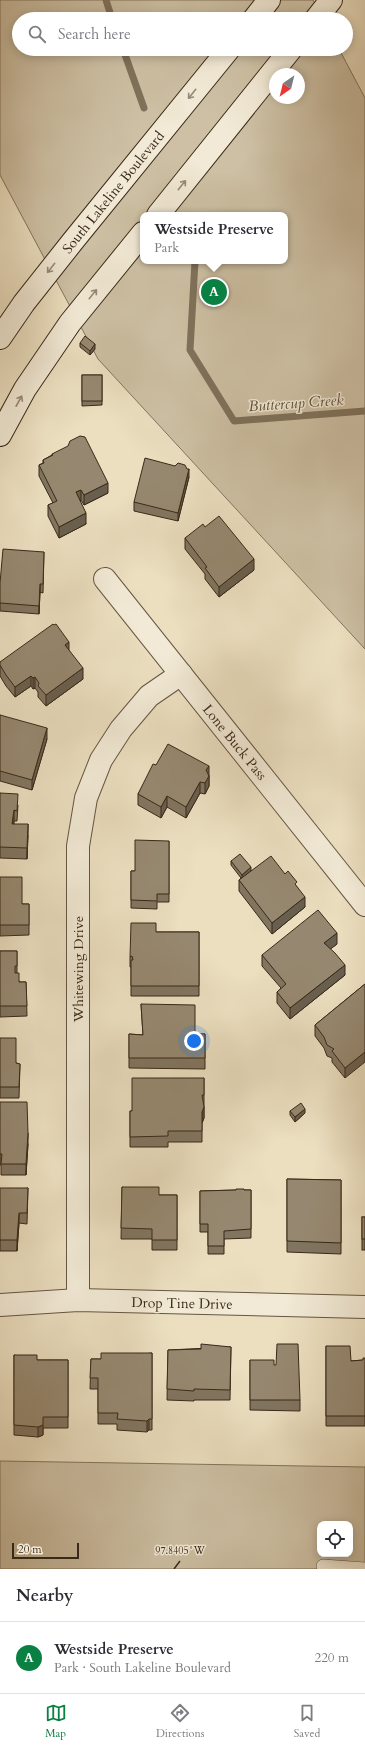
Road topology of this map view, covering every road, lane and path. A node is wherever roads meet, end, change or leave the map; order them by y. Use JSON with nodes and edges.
{"nodes":[{"id":1,"x":269,"y":0,"type":"edge"},
{"id":2,"x":331,"y":0,"type":"edge"},
{"id":3,"x":260,"y":12,"type":"edge"},
{"id":4,"x":322,"y":12,"type":"edge"},
{"id":5,"x":285,"y":56,"type":"edge"},
{"id":6,"x":223,"y":57,"type":"edge"},
{"id":7,"x":160,"y":212,"type":"edge"},
{"id":8,"x":140,"y":236,"type":"edge"},
{"id":9,"x":0,"y":338,"type":"edge"},
{"id":10,"x":0,"y":435,"type":"edge"},
{"id":11,"x":105,"y":578,"type":"dead end"},
{"id":12,"x":181,"y":674,"type":"junction"},
{"id":13,"x":365,"y":905,"type":"edge"},
{"id":14,"x":78,"y":1300,"type":"junction"},
{"id":15,"x":0,"y":1305,"type":"edge"},
{"id":16,"x":365,"y":1307,"type":"edge"},
{"id":17,"x":324,"y":1566,"type":"dead end"},
{"id":18,"x":365,"y":1569,"type":"edge"}],
"edges":[{"from":1,"to":3,"type":"street"},
{"from":2,"to":4,"type":"street"},
{"from":7,"to":5,"type":"street","one_way":true},
{"from":6,"to":9,"type":"street","name":"South Lakeline Boulevard","one_way":true},
{"from":10,"to":8,"type":"street","one_way":true},
{"from":11,"to":12,"type":"street","name":"Lone Buck Pass"},
{"from":12,"to":13,"type":"street","name":"Lone Buck Pass"},
{"from":12,"to":14,"type":"street","name":"Whitewing Drive"},
{"from":14,"to":15,"type":"street","name":"Drop Tine Drive"},
{"from":14,"to":16,"type":"street","name":"Drop Tine Drive"},
{"from":17,"to":18,"type":"lane"}]}
